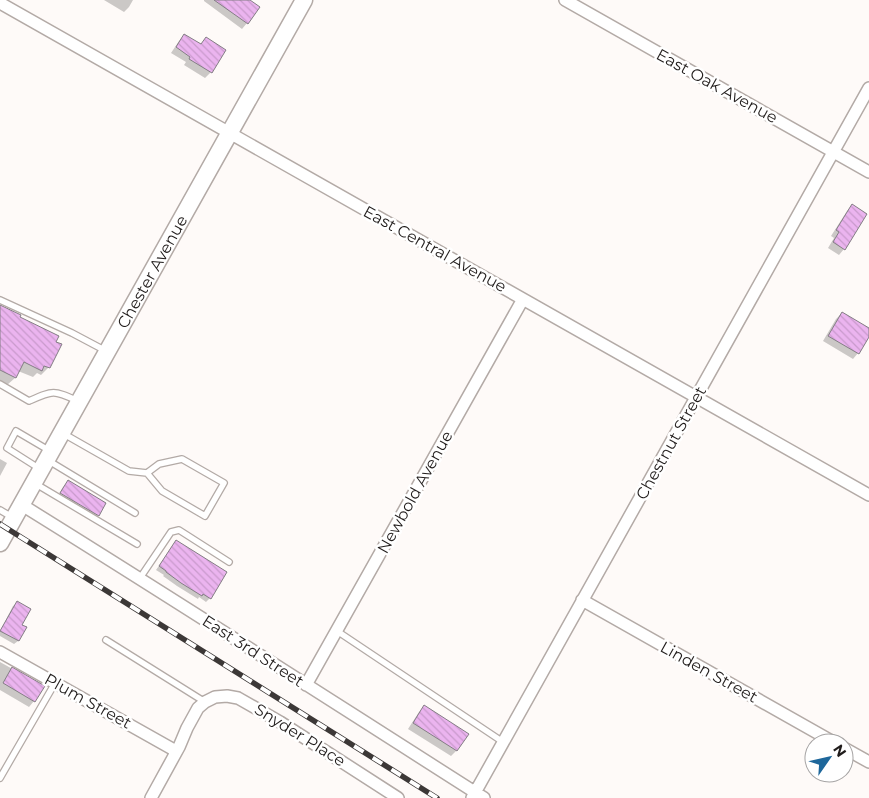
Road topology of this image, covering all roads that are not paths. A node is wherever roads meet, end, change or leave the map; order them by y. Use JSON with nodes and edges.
{"nodes":[{"id":1,"x":304,"y":0,"type":"edge"},
{"id":2,"x":565,"y":0,"type":"edge"},
{"id":3,"x":0,"y":3,"type":"edge"},
{"id":4,"x":869,"y":88,"type":"edge"},
{"id":5,"x":230,"y":134,"type":"junction"},
{"id":6,"x":833,"y":152,"type":"junction"},
{"id":7,"x":869,"y":172,"type":"edge"},
{"id":8,"x":523,"y":299,"type":"junction"},
{"id":9,"x":0,"y":300,"type":"edge"},
{"id":10,"x":108,"y":352,"type":"junction"},
{"id":11,"x":0,"y":384,"type":"edge"},
{"id":12,"x":696,"y":397,"type":"junction"},
{"id":13,"x":80,"y":402,"type":"junction"},
{"id":14,"x":62,"y":433,"type":"junction"},
{"id":15,"x":44,"y":466,"type":"junction"},
{"id":16,"x":147,"y":473,"type":"junction"},
{"id":17,"x":869,"y":495,"type":"edge"},
{"id":18,"x":12,"y":511,"type":"edge"},
{"id":19,"x":135,"y":513,"type":"dead end"},
{"id":20,"x":2,"y":537,"type":"edge"},
{"id":21,"x":137,"y":544,"type":"dead end"},
{"id":22,"x":229,"y":562,"type":"dead end"},
{"id":23,"x":140,"y":578,"type":"junction"},
{"id":24,"x":582,"y":600,"type":"junction"},
{"id":25,"x":337,"y":631,"type":"junction"},
{"id":26,"x":106,"y":640,"type":"dead end"},
{"id":27,"x":0,"y":652,"type":"edge"},
{"id":28,"x":55,"y":683,"type":"junction"},
{"id":29,"x":306,"y":685,"type":"junction"},
{"id":30,"x":201,"y":705,"type":"junction"},
{"id":31,"x":817,"y":733,"type":"edge"},
{"id":32,"x":503,"y":742,"type":"junction"},
{"id":33,"x":176,"y":751,"type":"junction"},
{"id":34,"x":854,"y":754,"type":"edge"},
{"id":35,"x":869,"y":762,"type":"edge"},
{"id":36,"x":0,"y":778,"type":"edge"},
{"id":37,"x":477,"y":796,"type":"edge"},
{"id":38,"x":151,"y":798,"type":"edge"},
{"id":39,"x":398,"y":798,"type":"edge"}],
"edges":[{"from":1,"to":5,"type":"main road","name":"Chester Avenue"},
{"from":2,"to":6,"type":"street","name":"East Oak Avenue"},
{"from":3,"to":5,"type":"street","name":"East Central Avenue"},
{"from":4,"to":6,"type":"street","name":"Chestnut Street"},
{"from":5,"to":8,"type":"street","name":"East Central Avenue"},
{"from":5,"to":10,"type":"main road","name":"Chester Avenue"},
{"from":6,"to":7,"type":"street","name":"East Oak Avenue"},
{"from":6,"to":12,"type":"street","name":"Chestnut Street"},
{"from":8,"to":12,"type":"street","name":"East Central Avenue"},
{"from":8,"to":25,"type":"street","name":"Newbold Avenue"},
{"from":9,"to":10,"type":"lane"},
{"from":10,"to":13,"type":"main road","name":"Chester Avenue"},
{"from":11,"to":13,"type":"lane"},
{"from":12,"to":17,"type":"street","name":"East Central Avenue"},
{"from":12,"to":24,"type":"street","name":"Chestnut Street"},
{"from":13,"to":14,"type":"main road","name":"Chester Avenue"},
{"from":14,"to":15,"type":"main road","name":"Chester Avenue"},
{"from":14,"to":16,"type":"lane"},
{"from":15,"to":15,"type":"lane"},
{"from":15,"to":18,"type":"main road","name":"Chester Avenue"},
{"from":15,"to":19,"type":"lane"},
{"from":15,"to":21,"type":"lane"},
{"from":16,"to":16,"type":"lane"},
{"from":18,"to":20,"type":"main road","name":"Chester Avenue"},
{"from":18,"to":23,"type":"street","name":"East 3rd Street"},
{"from":22,"to":23,"type":"lane"},
{"from":23,"to":29,"type":"street","name":"East 3rd Street"},
{"from":24,"to":31,"type":"street","name":"Linden Street"},
{"from":24,"to":32,"type":"street","name":"Chestnut Street"},
{"from":25,"to":29,"type":"street","name":"Newbold Avenue"},
{"from":25,"to":32,"type":"lane"},
{"from":26,"to":30,"type":"lane"},
{"from":27,"to":28,"type":"street","name":"Plum Street"},
{"from":28,"to":33,"type":"street","name":"Plum Street"},
{"from":28,"to":36,"type":"lane"},
{"from":29,"to":37,"type":"street","name":"East 3rd Street"},
{"from":30,"to":33,"type":"street"},
{"from":30,"to":39,"type":"street","name":"Snyder Place"},
{"from":32,"to":37,"type":"street","name":"Chestnut Street"},
{"from":33,"to":38,"type":"street"},
{"from":34,"to":35,"type":"street"}]}
